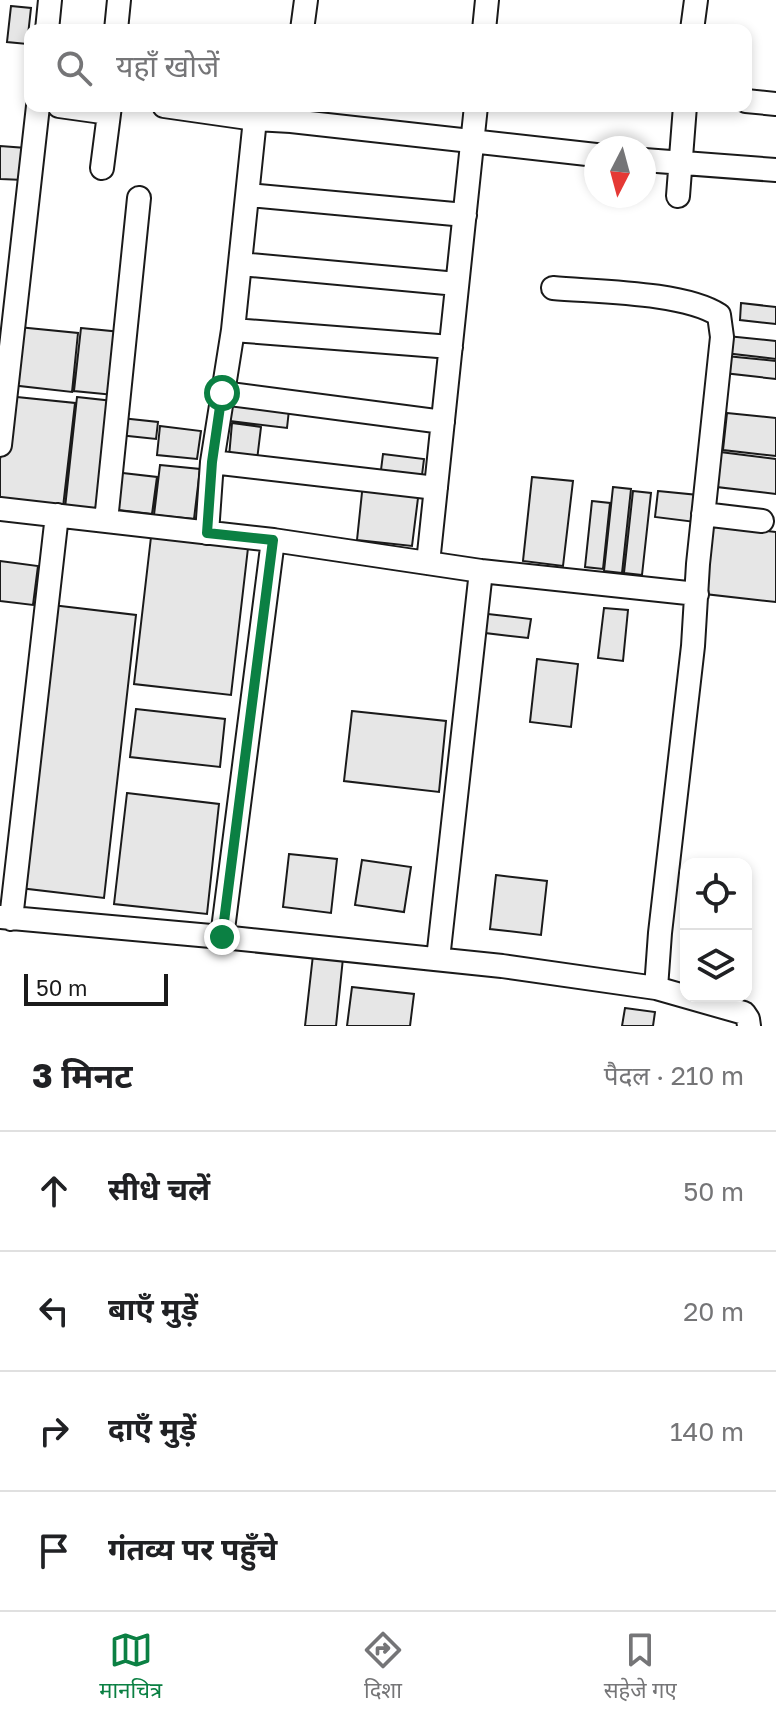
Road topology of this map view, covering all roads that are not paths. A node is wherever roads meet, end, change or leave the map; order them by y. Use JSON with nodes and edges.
{"nodes":[{"id":1,"x":50,"y":0,"type":"edge"},
{"id":2,"x":119,"y":0,"type":"edge"},
{"id":3,"x":306,"y":0,"type":"edge"},
{"id":4,"x":487,"y":0,"type":"edge"},
{"id":5,"x":696,"y":0,"type":"edge"},
{"id":6,"x":48,"y":24,"type":"edge"},
{"id":7,"x":117,"y":24,"type":"edge"},
{"id":8,"x":303,"y":24,"type":"edge"},
{"id":9,"x":485,"y":24,"type":"edge"},
{"id":10,"x":693,"y":24,"type":"edge"},
{"id":11,"x":752,"y":102,"type":"edge"},
{"id":12,"x":776,"y":104,"type":"edge"},
{"id":13,"x":37,"y":112,"type":"edge"},
{"id":14,"x":109,"y":112,"type":"edge"},
{"id":15,"x":206,"y":112,"type":"edge"},
{"id":16,"x":475,"y":112,"type":"edge"},
{"id":17,"x":685,"y":112,"type":"edge"},
{"id":18,"x":292,"y":114,"type":"edge"},
{"id":19,"x":255,"y":119,"type":"junction"},
{"id":20,"x":472,"y":143,"type":"junction"},
{"id":21,"x":584,"y":154,"type":"edge"},
{"id":22,"x":656,"y":161,"type":"edge"},
{"id":23,"x":681,"y":164,"type":"junction"},
{"id":24,"x":102,"y":168,"type":"dead end"},
{"id":25,"x":776,"y":170,"type":"edge"},
{"id":26,"x":248,"y":195,"type":"junction"},
{"id":27,"x":678,"y":196,"type":"dead end"},
{"id":28,"x":139,"y":198,"type":"dead end"},
{"id":29,"x":465,"y":215,"type":"junction"},
{"id":30,"x":240,"y":264,"type":"junction"},
{"id":31,"x":457,"y":284,"type":"junction"},
{"id":32,"x":553,"y":288,"type":"dead end"},
{"id":33,"x":233,"y":330,"type":"junction"},
{"id":34,"x":451,"y":347,"type":"junction"},
{"id":35,"x":222,"y":393,"type":"junction"},
{"id":36,"x":443,"y":422,"type":"junction"},
{"id":37,"x":0,"y":445,"type":"edge"},
{"id":38,"x":212,"y":462,"type":"junction"},
{"id":39,"x":436,"y":488,"type":"junction"},
{"id":40,"x":0,"y":509,"type":"edge"},
{"id":41,"x":703,"y":514,"type":"junction"},
{"id":42,"x":57,"y":515,"type":"junction"},
{"id":43,"x":106,"y":521,"type":"junction"},
{"id":44,"x":762,"y":521,"type":"dead end"},
{"id":45,"x":207,"y":533,"type":"junction"},
{"id":46,"x":273,"y":540,"type":"junction"},
{"id":47,"x":428,"y":563,"type":"junction"},
{"id":48,"x":481,"y":571,"type":"junction"},
{"id":49,"x":697,"y":594,"type":"junction"},
{"id":50,"x":5,"y":918,"type":"edge"},
{"id":51,"x":222,"y":937,"type":"junction"},
{"id":52,"x":438,"y":959,"type":"junction"},
{"id":53,"x":656,"y":988,"type":"junction"},
{"id":54,"x":749,"y":1026,"type":"edge"}],
"edges":[{"from":1,"to":6,"type":"street"},
{"from":2,"to":7,"type":"street"},
{"from":3,"to":8,"type":"street"},
{"from":4,"to":9,"type":"street"},
{"from":5,"to":10,"type":"street"},
{"from":11,"to":12,"type":"street"},
{"from":13,"to":37,"type":"street"},
{"from":14,"to":24,"type":"street"},
{"from":15,"to":19,"type":"street"},
{"from":16,"to":20,"type":"street"},
{"from":17,"to":23,"type":"street"},
{"from":18,"to":19,"type":"street"},
{"from":18,"to":20,"type":"street"},
{"from":19,"to":26,"type":"street"},
{"from":20,"to":21,"type":"street"},
{"from":20,"to":29,"type":"street"},
{"from":22,"to":23,"type":"street"},
{"from":23,"to":25,"type":"street"},
{"from":23,"to":27,"type":"street"},
{"from":26,"to":29,"type":"street"},
{"from":26,"to":30,"type":"street"},
{"from":28,"to":43,"type":"street"},
{"from":29,"to":31,"type":"street"},
{"from":30,"to":31,"type":"street"},
{"from":30,"to":33,"type":"street"},
{"from":31,"to":34,"type":"street"},
{"from":32,"to":41,"type":"street"},
{"from":33,"to":34,"type":"street"},
{"from":33,"to":35,"type":"street"},
{"from":34,"to":36,"type":"street"},
{"from":35,"to":36,"type":"street"},
{"from":35,"to":38,"type":"street"},
{"from":36,"to":39,"type":"street"},
{"from":38,"to":39,"type":"street"},
{"from":38,"to":45,"type":"street"},
{"from":39,"to":47,"type":"street"},
{"from":40,"to":42,"type":"street"},
{"from":41,"to":44,"type":"street"},
{"from":41,"to":49,"type":"street"},
{"from":42,"to":43,"type":"street"},
{"from":42,"to":50,"type":"street"},
{"from":43,"to":45,"type":"street"},
{"from":45,"to":46,"type":"street"},
{"from":46,"to":47,"type":"street"},
{"from":46,"to":51,"type":"street"},
{"from":47,"to":48,"type":"street"},
{"from":48,"to":49,"type":"street"},
{"from":48,"to":52,"type":"street"},
{"from":49,"to":53,"type":"street"},
{"from":50,"to":51,"type":"street"},
{"from":51,"to":52,"type":"street"},
{"from":52,"to":53,"type":"street"},
{"from":53,"to":54,"type":"street"}]}
